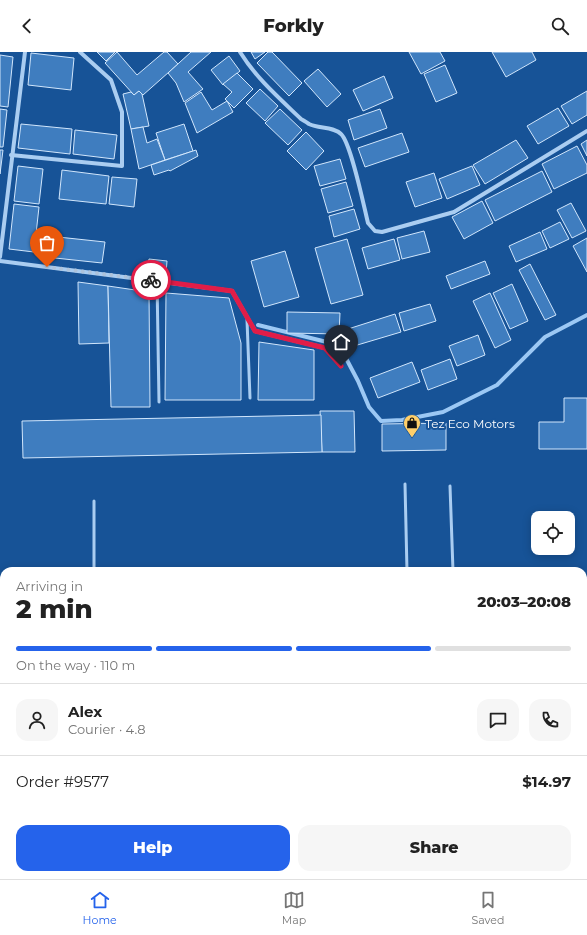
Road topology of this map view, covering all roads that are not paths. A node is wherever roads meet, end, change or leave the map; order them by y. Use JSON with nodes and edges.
{"nodes":[{"id":1,"x":24,"y":52,"type":"edge"},
{"id":2,"x":80,"y":52,"type":"edge"},
{"id":3,"x":240,"y":52,"type":"edge"},
{"id":4,"x":587,"y":131,"type":"edge"},
{"id":5,"x":12,"y":155,"type":"junction"},
{"id":6,"x":0,"y":257,"type":"edge"},
{"id":7,"x":0,"y":261,"type":"edge"},
{"id":8,"x":157,"y":281,"type":"junction"},
{"id":9,"x":247,"y":317,"type":"junction"},
{"id":10,"x":341,"y":366,"type":"dead end"},
{"id":11,"x":250,"y":398,"type":"dead end"},
{"id":12,"x":159,"y":402,"type":"dead end"},
{"id":13,"x":405,"y":484,"type":"dead end"},
{"id":14,"x":450,"y":486,"type":"dead end"},
{"id":15,"x":94,"y":500,"type":"dead end"},
{"id":16,"x":94,"y":567,"type":"edge"},
{"id":17,"x":407,"y":567,"type":"edge"},
{"id":18,"x":453,"y":567,"type":"edge"}],
"edges":[{"from":1,"to":5,"type":"street"},
{"from":2,"to":5,"type":"street"},
{"from":3,"to":4,"type":"street"},
{"from":5,"to":6,"type":"street"},
{"from":7,"to":8,"type":"street"},
{"from":8,"to":9,"type":"street"},
{"from":8,"to":12,"type":"lane"},
{"from":9,"to":10,"type":"street"},
{"from":9,"to":11,"type":"lane"},
{"from":13,"to":17,"type":"lane"},
{"from":14,"to":18,"type":"lane"},
{"from":15,"to":16,"type":"lane"}]}
